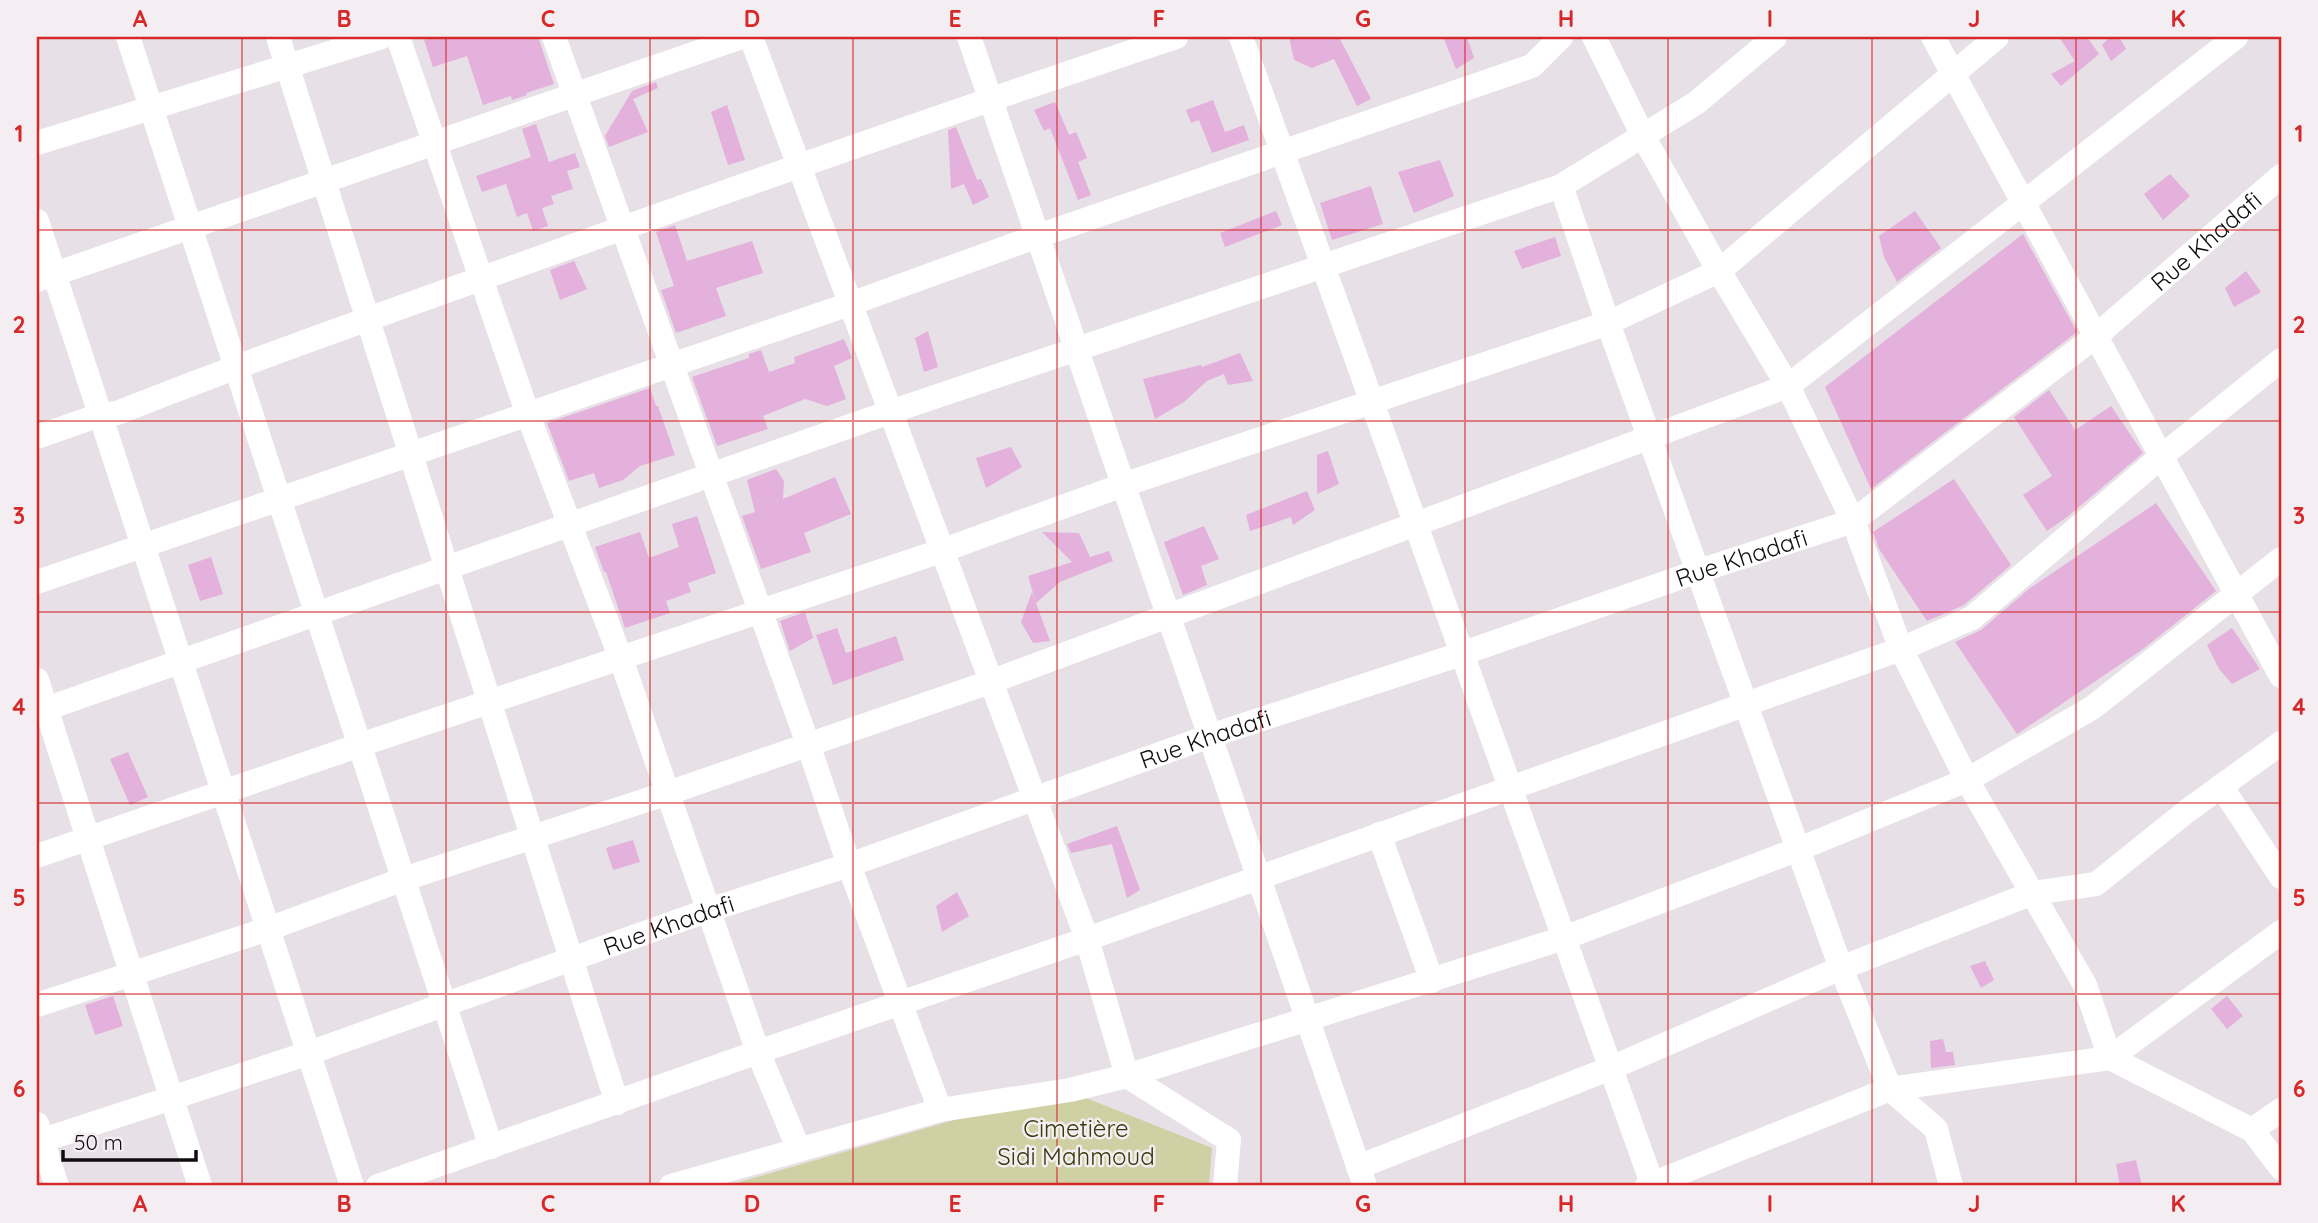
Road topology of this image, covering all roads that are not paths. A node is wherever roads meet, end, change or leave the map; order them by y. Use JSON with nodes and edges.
{"nodes":[{"id":1,"x":128,"y":37,"type":"edge"},
{"id":2,"x":278,"y":37,"type":"edge"},
{"id":3,"x":382,"y":37,"type":"edge"},
{"id":4,"x":398,"y":37,"type":"edge"},
{"id":5,"x":554,"y":37,"type":"edge"},
{"id":6,"x":742,"y":37,"type":"edge"},
{"id":7,"x":751,"y":37,"type":"edge"},
{"id":8,"x":969,"y":37,"type":"edge"},
{"id":9,"x":1176,"y":37,"type":"edge"},
{"id":10,"x":1241,"y":37,"type":"edge"},
{"id":11,"x":1561,"y":37,"type":"edge"},
{"id":12,"x":1594,"y":37,"type":"edge"},
{"id":13,"x":1775,"y":37,"type":"edge"},
{"id":14,"x":1933,"y":37,"type":"edge"},
{"id":15,"x":1997,"y":37,"type":"edge"},
{"id":16,"x":2236,"y":37,"type":"edge"},
{"id":17,"x":287,"y":65,"type":"junction"},
{"id":18,"x":1953,"y":74,"type":"junction"},
{"id":19,"x":574,"y":94,"type":"junction"},
{"id":20,"x":990,"y":98,"type":"junction"},
{"id":21,"x":151,"y":108,"type":"junction"},
{"id":22,"x":1643,"y":136,"type":"junction"},
{"id":23,"x":436,"y":142,"type":"junction"},
{"id":24,"x":37,"y":143,"type":"edge"},
{"id":25,"x":1282,"y":151,"type":"junction"},
{"id":26,"x":799,"y":165,"type":"junction"},
{"id":27,"x":2281,"y":176,"type":"edge"},
{"id":28,"x":324,"y":180,"type":"junction"},
{"id":29,"x":1561,"y":186,"type":"junction"},
{"id":30,"x":2023,"y":203,"type":"junction"},
{"id":31,"x":37,"y":221,"type":"edge"},
{"id":32,"x":190,"y":227,"type":"junction"},
{"id":33,"x":623,"y":228,"type":"junction"},
{"id":34,"x":1038,"y":236,"type":"junction"},
{"id":35,"x":1323,"y":266,"type":"junction"},
{"id":36,"x":1719,"y":271,"type":"junction"},
{"id":37,"x":45,"y":277,"type":"edge"},
{"id":38,"x":481,"y":279,"type":"junction"},
{"id":39,"x":850,"y":304,"type":"junction"},
{"id":40,"x":368,"y":319,"type":"junction"},
{"id":41,"x":1608,"y":323,"type":"junction"},
{"id":42,"x":2096,"y":336,"type":"junction"},
{"id":43,"x":1077,"y":349,"type":"junction"},
{"id":44,"x":2281,"y":360,"type":"edge"},
{"id":45,"x":672,"y":365,"type":"junction"},
{"id":46,"x":236,"y":366,"type":"junction"},
{"id":47,"x":1788,"y":386,"type":"junction"},
{"id":48,"x":1371,"y":403,"type":"junction"},
{"id":49,"x":890,"y":412,"type":"junction"},
{"id":50,"x":100,"y":415,"type":"junction"},
{"id":51,"x":528,"y":415,"type":"junction"},
{"id":52,"x":1650,"y":436,"type":"junction"},
{"id":53,"x":37,"y":437,"type":"edge"},
{"id":54,"x":411,"y":455,"type":"junction"},
{"id":55,"x":2162,"y":456,"type":"junction"},
{"id":56,"x":711,"y":475,"type":"junction"},
{"id":57,"x":1123,"y":485,"type":"junction"},
{"id":58,"x":279,"y":500,"type":"junction"},
{"id":59,"x":1853,"y":521,"type":"junction"},
{"id":60,"x":1415,"y":523,"type":"junction"},
{"id":61,"x":569,"y":524,"type":"junction"},
{"id":62,"x":143,"y":546,"type":"junction"},
{"id":63,"x":941,"y":551,"type":"junction"},
{"id":64,"x":2281,"y":559,"type":"edge"},
{"id":65,"x":447,"y":568,"type":"junction"},
{"id":66,"x":1699,"y":570,"type":"junction"},
{"id":67,"x":37,"y":582,"type":"edge"},
{"id":68,"x":2237,"y":595,"type":"junction"},
{"id":69,"x":761,"y":612,"type":"junction"},
{"id":70,"x":317,"y":614,"type":"junction"},
{"id":71,"x":1168,"y":614,"type":"junction"},
{"id":72,"x":1901,"y":649,"type":"junction"},
{"id":73,"x":1461,"y":654,"type":"junction"},
{"id":74,"x":621,"y":659,"type":"junction"},
{"id":75,"x":181,"y":662,"type":"junction"},
{"id":76,"x":2281,"y":676,"type":"edge"},
{"id":77,"x":37,"y":680,"type":"edge"},
{"id":78,"x":990,"y":682,"type":"junction"},
{"id":79,"x":490,"y":703,"type":"junction"},
{"id":80,"x":1746,"y":703,"type":"junction"},
{"id":81,"x":41,"y":710,"type":"edge"},
{"id":82,"x":1210,"y":736,"type":"junction"},
{"id":83,"x":2281,"y":743,"type":"edge"},
{"id":84,"x":808,"y":744,"type":"junction"},
{"id":85,"x":360,"y":745,"type":"junction"},
{"id":86,"x":1967,"y":780,"type":"junction"},
{"id":87,"x":2221,"y":786,"type":"junction"},
{"id":88,"x":1510,"y":787,"type":"junction"},
{"id":89,"x":223,"y":792,"type":"junction"},
{"id":90,"x":668,"y":793,"type":"junction"},
{"id":91,"x":1034,"y":799,"type":"junction"},
{"id":92,"x":1379,"y":834,"type":"junction"},
{"id":93,"x":533,"y":837,"type":"junction"},
{"id":94,"x":88,"y":839,"type":"junction"},
{"id":95,"x":1799,"y":849,"type":"junction"},
{"id":96,"x":37,"y":856,"type":"edge"},
{"id":97,"x":849,"y":865,"type":"junction"},
{"id":98,"x":1258,"y":877,"type":"junction"},
{"id":99,"x":2281,"y":877,"type":"edge"},
{"id":100,"x":404,"y":879,"type":"junction"},
{"id":101,"x":2034,"y":893,"type":"junction"},
{"id":102,"x":709,"y":910,"type":"junction"},
{"id":103,"x":268,"y":929,"type":"junction"},
{"id":104,"x":2281,"y":932,"type":"edge"},
{"id":105,"x":1564,"y":938,"type":"junction"},
{"id":106,"x":1087,"y":939,"type":"junction"},
{"id":107,"x":572,"y":960,"type":"junction"},
{"id":108,"x":1841,"y":968,"type":"junction"},
{"id":109,"x":131,"y":974,"type":"junction"},
{"id":110,"x":1432,"y":981,"type":"junction"},
{"id":111,"x":444,"y":1003,"type":"junction"},
{"id":112,"x":37,"y":1004,"type":"edge"},
{"id":113,"x":901,"y":1004,"type":"junction"},
{"id":114,"x":1308,"y":1020,"type":"junction"},
{"id":115,"x":758,"y":1052,"type":"junction"},
{"id":116,"x":309,"y":1053,"type":"junction"},
{"id":117,"x":2110,"y":1058,"type":"junction"},
{"id":118,"x":1611,"y":1068,"type":"junction"},
{"id":119,"x":1127,"y":1076,"type":"junction"},
{"id":120,"x":1891,"y":1089,"type":"junction"},
{"id":121,"x":171,"y":1098,"type":"junction"},
{"id":122,"x":617,"y":1103,"type":"junction"},
{"id":123,"x":940,"y":1110,"type":"junction"},
{"id":124,"x":2281,"y":1110,"type":"edge"},
{"id":125,"x":2252,"y":1130,"type":"junction"},
{"id":126,"x":38,"y":1136,"type":"edge"},
{"id":127,"x":491,"y":1147,"type":"junction"},
{"id":128,"x":799,"y":1150,"type":"junction"},
{"id":129,"x":2281,"y":1168,"type":"edge"},
{"id":130,"x":1362,"y":1177,"type":"edge"},
{"id":131,"x":57,"y":1186,"type":"edge"},
{"id":132,"x":200,"y":1186,"type":"edge"},
{"id":133,"x":352,"y":1186,"type":"edge"},
{"id":134,"x":378,"y":1186,"type":"edge"},
{"id":135,"x":671,"y":1186,"type":"edge"},
{"id":136,"x":1225,"y":1186,"type":"edge"},
{"id":137,"x":1651,"y":1186,"type":"edge"},
{"id":138,"x":1951,"y":1186,"type":"edge"}],
"edges":[{"from":1,"to":21,"type":"street"},
{"from":2,"to":17,"type":"street"},
{"from":3,"to":17,"type":"street"},
{"from":4,"to":23,"type":"street"},
{"from":5,"to":19,"type":"street"},
{"from":6,"to":19,"type":"street"},
{"from":7,"to":26,"type":"street"},
{"from":8,"to":20,"type":"street"},
{"from":9,"to":20,"type":"street"},
{"from":10,"to":25,"type":"street"},
{"from":11,"to":25,"type":"street"},
{"from":12,"to":22,"type":"street"},
{"from":13,"to":22,"type":"street"},
{"from":14,"to":18,"type":"street"},
{"from":15,"to":18,"type":"street"},
{"from":16,"to":30,"type":"street"},
{"from":17,"to":21,"type":"street"},
{"from":17,"to":28,"type":"street"},
{"from":18,"to":30,"type":"street"},
{"from":18,"to":36,"type":"street"},
{"from":19,"to":23,"type":"street"},
{"from":19,"to":33,"type":"street"},
{"from":20,"to":26,"type":"street"},
{"from":20,"to":34,"type":"street"},
{"from":21,"to":24,"type":"street"},
{"from":21,"to":32,"type":"street"},
{"from":22,"to":29,"type":"street"},
{"from":22,"to":36,"type":"street"},
{"from":23,"to":28,"type":"street"},
{"from":23,"to":38,"type":"street"},
{"from":25,"to":34,"type":"street"},
{"from":25,"to":35,"type":"street"},
{"from":26,"to":33,"type":"street"},
{"from":26,"to":39,"type":"street"},
{"from":27,"to":42,"type":"street","name":"Rue Khadafi"},
{"from":28,"to":32,"type":"street"},
{"from":28,"to":40,"type":"street"},
{"from":29,"to":35,"type":"street"},
{"from":29,"to":41,"type":"street"},
{"from":30,"to":42,"type":"street"},
{"from":30,"to":47,"type":"street"},
{"from":31,"to":37,"type":"street"},
{"from":32,"to":37,"type":"street"},
{"from":32,"to":46,"type":"street"},
{"from":33,"to":38,"type":"street"},
{"from":33,"to":45,"type":"street"},
{"from":34,"to":39,"type":"street"},
{"from":34,"to":43,"type":"street"},
{"from":35,"to":43,"type":"street"},
{"from":35,"to":48,"type":"street"},
{"from":36,"to":41,"type":"street"},
{"from":36,"to":47,"type":"street"},
{"from":37,"to":50,"type":"street"},
{"from":38,"to":40,"type":"street"},
{"from":38,"to":51,"type":"street"},
{"from":39,"to":45,"type":"street"},
{"from":39,"to":49,"type":"street"},
{"from":40,"to":46,"type":"street"},
{"from":40,"to":54,"type":"street"},
{"from":41,"to":48,"type":"street"},
{"from":41,"to":52,"type":"street"},
{"from":42,"to":55,"type":"street"},
{"from":42,"to":59,"type":"street","name":"Rue Khadafi"},
{"from":43,"to":49,"type":"street"},
{"from":43,"to":57,"type":"street"},
{"from":44,"to":55,"type":"street"},
{"from":45,"to":51,"type":"street"},
{"from":45,"to":56,"type":"street"},
{"from":46,"to":50,"type":"street"},
{"from":46,"to":58,"type":"street"},
{"from":47,"to":52,"type":"street"},
{"from":47,"to":59,"type":"street"},
{"from":48,"to":57,"type":"street"},
{"from":48,"to":60,"type":"street"},
{"from":49,"to":56,"type":"street"},
{"from":49,"to":63,"type":"street"},
{"from":50,"to":53,"type":"street"},
{"from":50,"to":62,"type":"street"},
{"from":51,"to":54,"type":"street"},
{"from":51,"to":61,"type":"street"},
{"from":52,"to":60,"type":"street"},
{"from":52,"to":66,"type":"street"},
{"from":54,"to":58,"type":"street"},
{"from":54,"to":65,"type":"street"},
{"from":55,"to":68,"type":"street"},
{"from":55,"to":72,"type":"street"},
{"from":56,"to":61,"type":"street"},
{"from":56,"to":69,"type":"street"},
{"from":57,"to":63,"type":"street"},
{"from":57,"to":71,"type":"street"},
{"from":58,"to":62,"type":"street"},
{"from":58,"to":70,"type":"street"},
{"from":59,"to":66,"type":"street","name":"Rue Khadafi"},
{"from":59,"to":72,"type":"street"},
{"from":60,"to":71,"type":"street"},
{"from":60,"to":73,"type":"street"},
{"from":61,"to":65,"type":"street"},
{"from":61,"to":74,"type":"street"},
{"from":62,"to":67,"type":"street"},
{"from":62,"to":75,"type":"street"},
{"from":63,"to":69,"type":"street"},
{"from":63,"to":78,"type":"street"},
{"from":64,"to":68,"type":"street"},
{"from":65,"to":70,"type":"street"},
{"from":65,"to":79,"type":"street"},
{"from":66,"to":73,"type":"street","name":"Rue Khadafi"},
{"from":66,"to":80,"type":"street"},
{"from":68,"to":76,"type":"street"},
{"from":68,"to":86,"type":"street"},
{"from":69,"to":74,"type":"street"},
{"from":69,"to":84,"type":"street"},
{"from":70,"to":75,"type":"street"},
{"from":70,"to":85,"type":"street"},
{"from":71,"to":78,"type":"street"},
{"from":71,"to":82,"type":"street"},
{"from":72,"to":80,"type":"street"},
{"from":72,"to":86,"type":"street"},
{"from":73,"to":82,"type":"street","name":"Rue Khadafi"},
{"from":73,"to":88,"type":"street"},
{"from":74,"to":79,"type":"street"},
{"from":74,"to":90,"type":"street"},
{"from":75,"to":81,"type":"street"},
{"from":75,"to":89,"type":"street"},
{"from":77,"to":81,"type":"street"},
{"from":78,"to":84,"type":"street"},
{"from":78,"to":91,"type":"street"},
{"from":79,"to":85,"type":"street"},
{"from":79,"to":93,"type":"street"},
{"from":80,"to":88,"type":"street"},
{"from":80,"to":95,"type":"street"},
{"from":81,"to":94,"type":"street"},
{"from":82,"to":91,"type":"street","name":"Rue Khadafi"},
{"from":82,"to":98,"type":"street"},
{"from":83,"to":87,"type":"street"},
{"from":84,"to":90,"type":"street"},
{"from":84,"to":97,"type":"street"},
{"from":85,"to":89,"type":"street"},
{"from":85,"to":100,"type":"street"},
{"from":86,"to":95,"type":"street"},
{"from":86,"to":101,"type":"street"},
{"from":87,"to":99,"type":"street"},
{"from":87,"to":101,"type":"street"},
{"from":88,"to":92,"type":"street"},
{"from":88,"to":105,"type":"street"},
{"from":89,"to":94,"type":"street"},
{"from":89,"to":103,"type":"street"},
{"from":90,"to":93,"type":"street"},
{"from":90,"to":102,"type":"street"},
{"from":91,"to":97,"type":"street","name":"Rue Khadafi"},
{"from":91,"to":106,"type":"street"},
{"from":92,"to":98,"type":"street"},
{"from":92,"to":110,"type":"street"},
{"from":93,"to":100,"type":"street"},
{"from":93,"to":107,"type":"street"},
{"from":94,"to":96,"type":"street"},
{"from":94,"to":109,"type":"street"},
{"from":95,"to":105,"type":"street"},
{"from":95,"to":108,"type":"street"},
{"from":97,"to":102,"type":"street","name":"Rue Khadafi"},
{"from":97,"to":113,"type":"street"},
{"from":98,"to":106,"type":"street"},
{"from":98,"to":114,"type":"street"},
{"from":100,"to":103,"type":"street"},
{"from":100,"to":111,"type":"street"},
{"from":101,"to":108,"type":"street"},
{"from":101,"to":117,"type":"street"},
{"from":102,"to":107,"type":"street","name":"Rue Khadafi"},
{"from":102,"to":115,"type":"street"},
{"from":103,"to":109,"type":"street"},
{"from":103,"to":116,"type":"street"},
{"from":104,"to":117,"type":"street"},
{"from":105,"to":110,"type":"street"},
{"from":105,"to":118,"type":"street"},
{"from":106,"to":113,"type":"street"},
{"from":106,"to":119,"type":"street"},
{"from":107,"to":111,"type":"street","name":"Rue Khadafi"},
{"from":107,"to":122,"type":"street"},
{"from":108,"to":118,"type":"street"},
{"from":108,"to":120,"type":"street"},
{"from":109,"to":112,"type":"street"},
{"from":109,"to":121,"type":"street"},
{"from":110,"to":114,"type":"street"},
{"from":111,"to":116,"type":"street","name":"Rue Khadafi"},
{"from":111,"to":127,"type":"street"},
{"from":113,"to":115,"type":"street"},
{"from":113,"to":123,"type":"street"},
{"from":114,"to":119,"type":"street"},
{"from":114,"to":130,"type":"street"},
{"from":115,"to":122,"type":"street"},
{"from":115,"to":128,"type":"street"},
{"from":116,"to":121,"type":"street","name":"Rue Khadafi"},
{"from":116,"to":133,"type":"street"},
{"from":117,"to":120,"type":"street"},
{"from":117,"to":125,"type":"street"},
{"from":118,"to":130,"type":"street"},
{"from":118,"to":137,"type":"street"},
{"from":119,"to":123,"type":"street"},
{"from":119,"to":136,"type":"street"},
{"from":120,"to":137,"type":"street"},
{"from":120,"to":138,"type":"street"},
{"from":121,"to":126,"type":"street","name":"Rue Khadafi"},
{"from":121,"to":132,"type":"street"},
{"from":122,"to":127,"type":"street"},
{"from":123,"to":128,"type":"street"},
{"from":124,"to":125,"type":"street"},
{"from":125,"to":129,"type":"street"},
{"from":126,"to":131,"type":"street"},
{"from":127,"to":134,"type":"street"},
{"from":128,"to":135,"type":"street"}]}
